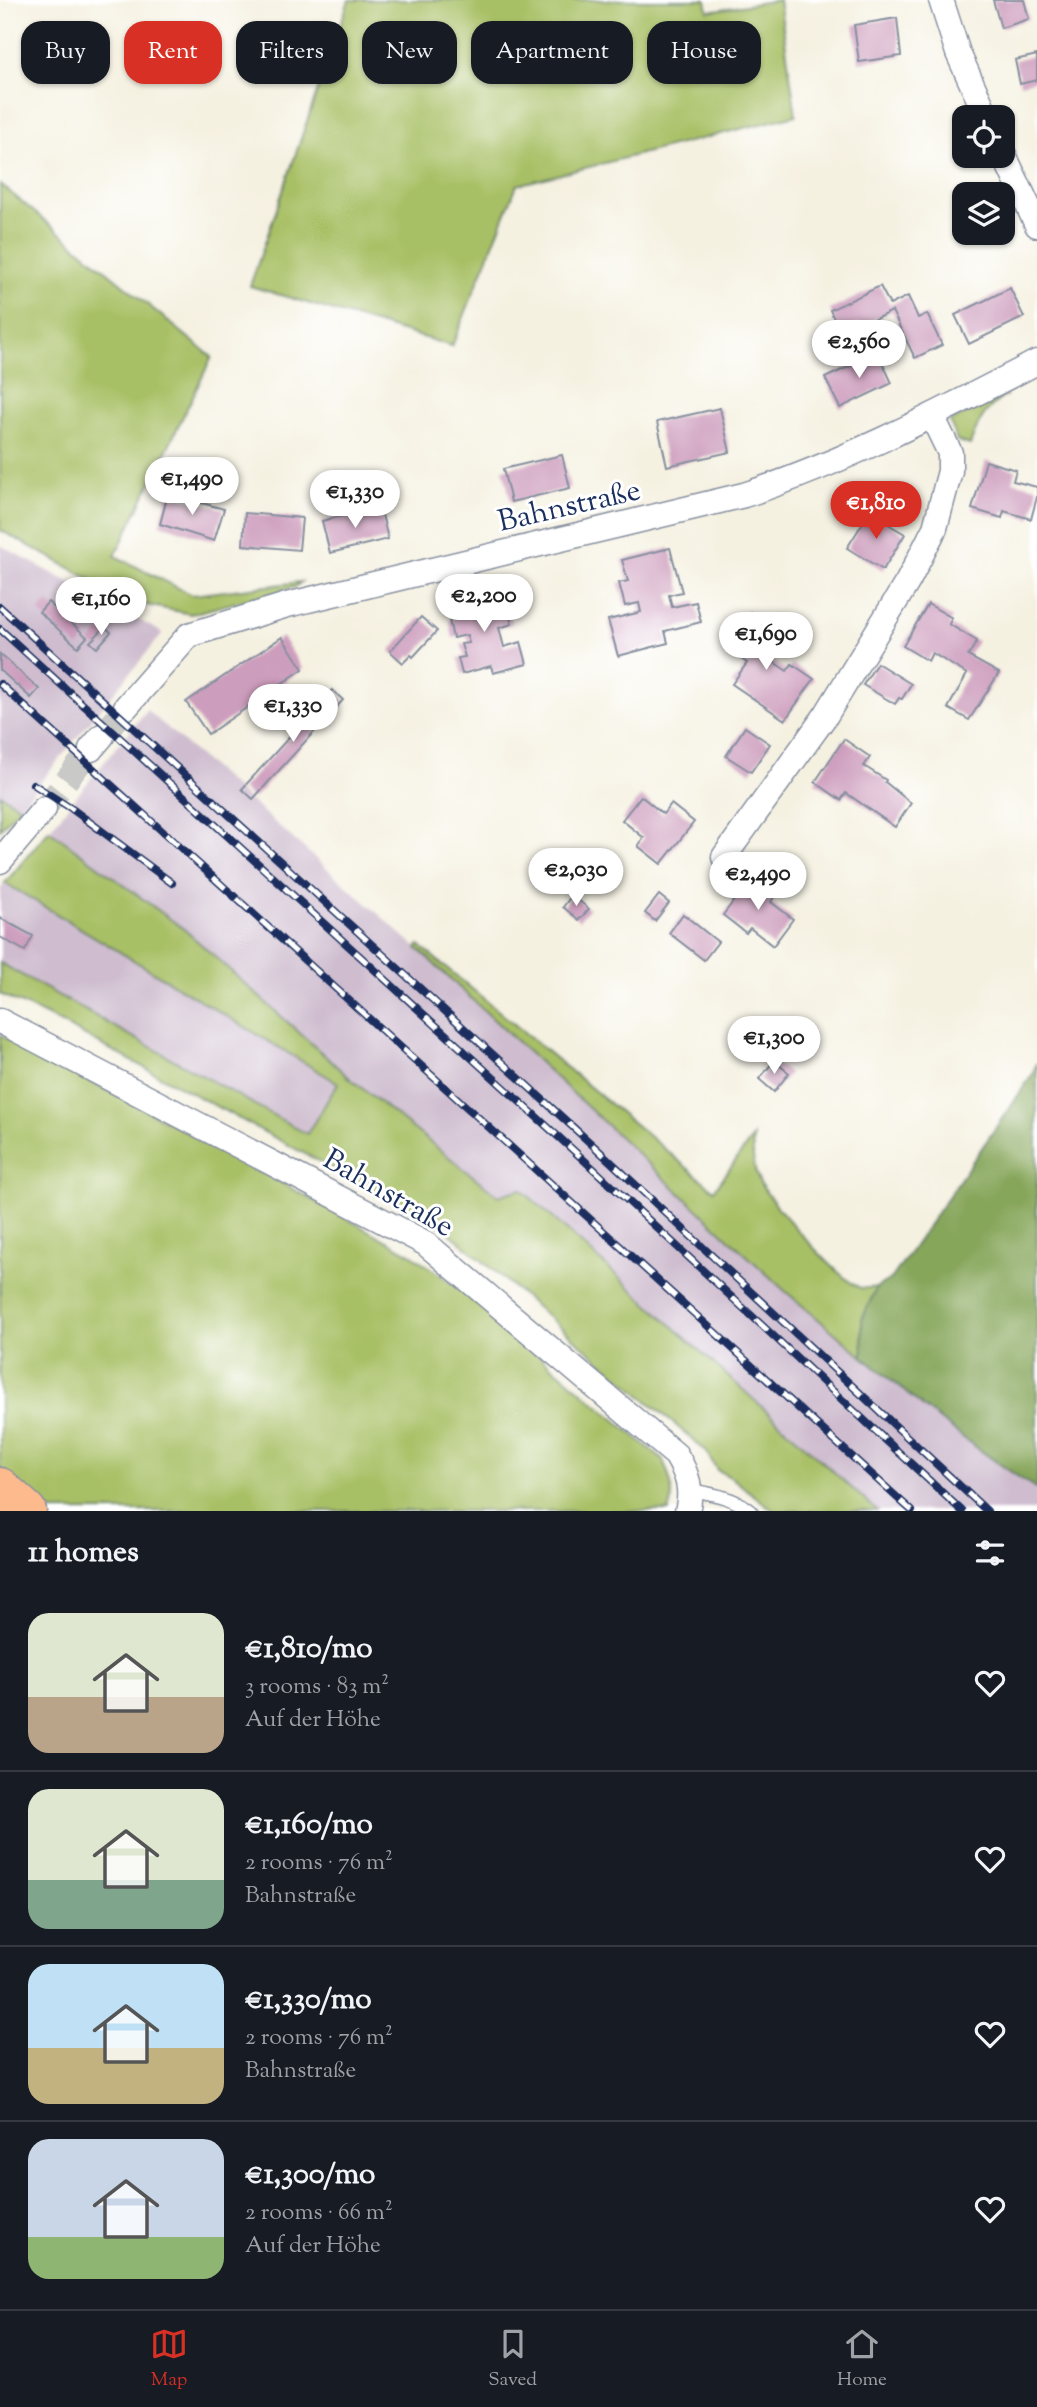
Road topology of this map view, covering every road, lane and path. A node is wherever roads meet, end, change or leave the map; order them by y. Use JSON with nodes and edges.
{"nodes":[{"id":1,"x":941,"y":0,"type":"edge"},
{"id":2,"x":981,"y":105,"type":"edge"},
{"id":3,"x":1010,"y":168,"type":"edge"},
{"id":4,"x":1037,"y":225,"type":"edge"},
{"id":5,"x":1037,"y":362,"type":"edge"},
{"id":6,"x":932,"y":416,"type":"junction"},
{"id":7,"x":126,"y":707,"type":"tunnel mouth"},
{"id":8,"x":44,"y":809,"type":"tunnel mouth"},
{"id":9,"x":724,"y":857,"type":"dead end"},
{"id":10,"x":0,"y":861,"type":"edge"},
{"id":11,"x":0,"y":1021,"type":"edge"},
{"id":12,"x":0,"y":1487,"type":"edge"},
{"id":13,"x":688,"y":1501,"type":"edge"},
{"id":14,"x":27,"y":1511,"type":"edge"},
{"id":15,"x":751,"y":1511,"type":"edge"}],
"edges":[{"from":1,"to":2,"type":"street"},
{"from":3,"to":4,"type":"street"},
{"from":5,"to":6,"type":"street","name":"Bahnstraße"},
{"from":6,"to":7,"type":"street","name":"Bahnstraße"},
{"from":6,"to":9,"type":"street"},
{"from":8,"to":10,"type":"street"},
{"from":11,"to":13,"type":"street","name":"Bahnstraße"},
{"from":12,"to":14,"type":"main road"},
{"from":13,"to":15,"type":"lane"}]}
